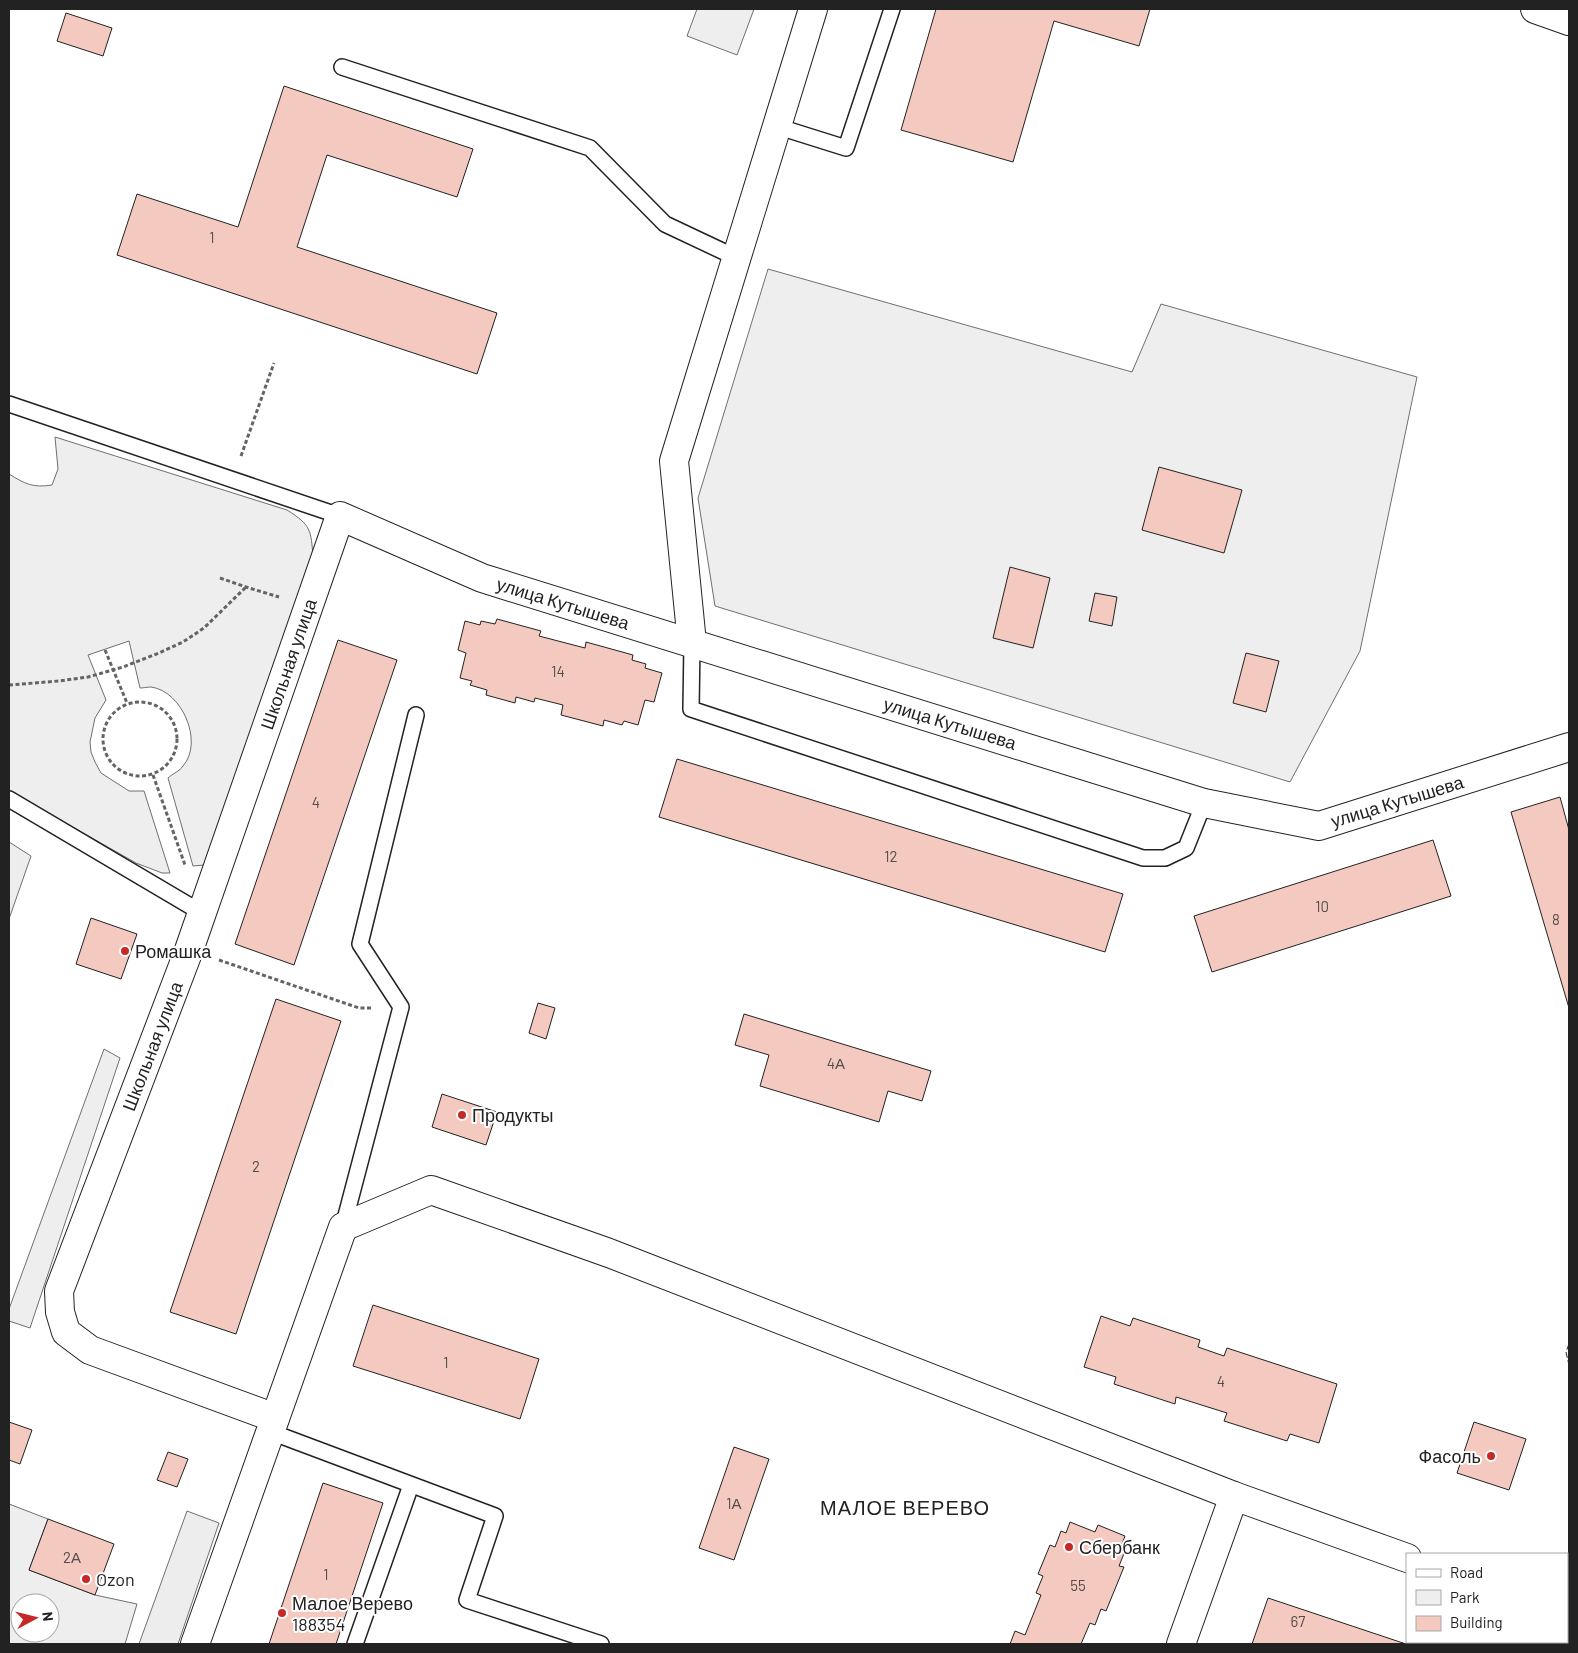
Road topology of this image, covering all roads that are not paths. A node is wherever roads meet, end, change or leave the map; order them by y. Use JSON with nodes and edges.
{"nodes":[{"id":1,"x":813,"y":9,"type":"edge"},
{"id":2,"x":892,"y":9,"type":"edge"},
{"id":3,"x":1536,"y":9,"type":"edge"},
{"id":4,"x":1569,"y":22,"type":"edge"},
{"id":5,"x":342,"y":67,"type":"dead end"},
{"id":6,"x":776,"y":126,"type":"junction"},
{"id":7,"x":737,"y":258,"type":"junction"},
{"id":8,"x":9,"y":404,"type":"edge"},
{"id":9,"x":340,"y":516,"type":"junction"},
{"id":10,"x":692,"y":643,"type":"junction"},
{"id":11,"x":416,"y":715,"type":"dead end"},
{"id":12,"x":1569,"y":747,"type":"edge"},
{"id":13,"x":9,"y":799,"type":"edge"},
{"id":14,"x":1204,"y":802,"type":"junction"},
{"id":15,"x":202,"y":913,"type":"junction"},
{"id":16,"x":343,"y":1227,"type":"junction"},
{"id":17,"x":273,"y":1425,"type":"junction"},
{"id":18,"x":411,"y":1485,"type":"junction"},
{"id":19,"x":1234,"y":1496,"type":"junction"},
{"id":20,"x":1406,"y":1558,"type":"edge"},
{"id":21,"x":195,"y":1644,"type":"edge"},
{"id":22,"x":355,"y":1644,"type":"edge"},
{"id":23,"x":601,"y":1644,"type":"edge"},
{"id":24,"x":1182,"y":1644,"type":"edge"}],
"edges":[{"from":1,"to":6,"type":"street"},
{"from":2,"to":6,"type":"lane"},
{"from":3,"to":4,"type":"street"},
{"from":5,"to":7,"type":"lane"},
{"from":6,"to":7,"type":"street"},
{"from":7,"to":10,"type":"street"},
{"from":8,"to":9,"type":"lane"},
{"from":9,"to":10,"type":"street","name":"улица Кутышева"},
{"from":9,"to":15,"type":"street","name":"Школьная улица"},
{"from":10,"to":14,"type":"street","name":"улица Кутышева"},
{"from":10,"to":14,"type":"lane"},
{"from":11,"to":16,"type":"lane"},
{"from":12,"to":14,"type":"street","name":"улица Кутышева"},
{"from":13,"to":15,"type":"lane"},
{"from":15,"to":17,"type":"street","name":"Школьная улица"},
{"from":16,"to":17,"type":"street"},
{"from":16,"to":19,"type":"street"},
{"from":17,"to":18,"type":"lane"},
{"from":17,"to":21,"type":"street"},
{"from":18,"to":22,"type":"lane"},
{"from":18,"to":23,"type":"lane"},
{"from":19,"to":20,"type":"street"},
{"from":19,"to":24,"type":"street"}]}
